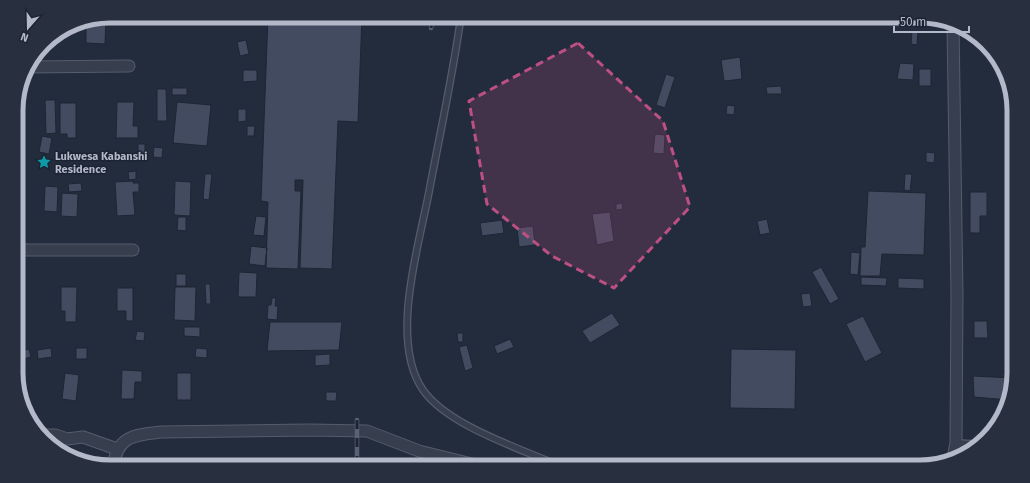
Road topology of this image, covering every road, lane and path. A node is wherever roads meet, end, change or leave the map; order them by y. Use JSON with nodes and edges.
{"nodes":[{"id":1,"x":460,"y":23,"type":"edge"},
{"id":2,"x":954,"y":31,"type":"edge"},
{"id":3,"x":129,"y":66,"type":"dead end"},
{"id":4,"x":35,"y":67,"type":"edge"},
{"id":5,"x":23,"y":250,"type":"edge"},
{"id":6,"x":132,"y":250,"type":"dead end"},
{"id":7,"x":50,"y":435,"type":"edge"},
{"id":8,"x":956,"y":443,"type":"junction"},
{"id":9,"x":970,"y":444,"type":"edge"},
{"id":10,"x":117,"y":449,"type":"junction"},
{"id":11,"x":954,"y":452,"type":"edge"},
{"id":12,"x":115,"y":460,"type":"edge"},
{"id":13,"x":456,"y":460,"type":"edge"},
{"id":14,"x":546,"y":460,"type":"edge"}],
"edges":[{"from":1,"to":14,"type":"lane"},
{"from":2,"to":8,"type":"street"},
{"from":3,"to":4,"type":"street"},
{"from":5,"to":6,"type":"street"},
{"from":7,"to":10,"type":"street"},
{"from":8,"to":9,"type":"lane"},
{"from":8,"to":11,"type":"street"},
{"from":10,"to":12,"type":"street"},
{"from":10,"to":13,"type":"street"}]}
